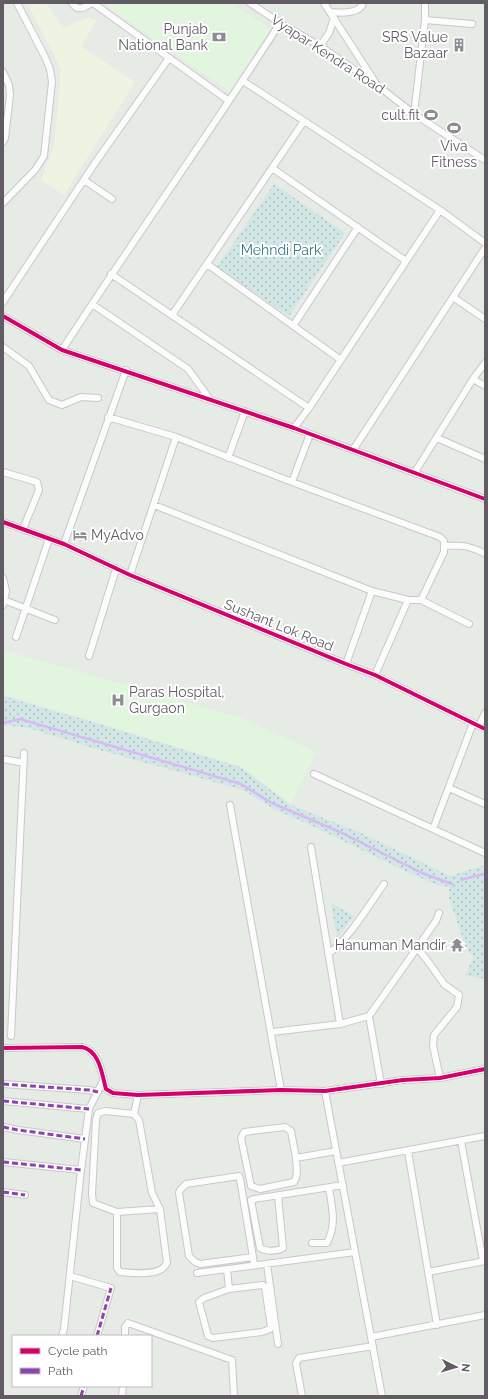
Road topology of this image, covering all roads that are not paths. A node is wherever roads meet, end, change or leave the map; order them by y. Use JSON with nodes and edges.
{"nodes":[{"id":1,"x":17,"y":3,"type":"edge"},
{"id":2,"x":72,"y":3,"type":"edge"},
{"id":3,"x":92,"y":3,"type":"edge"},
{"id":4,"x":250,"y":3,"type":"edge"},
{"id":5,"x":324,"y":3,"type":"edge"},
{"id":6,"x":363,"y":3,"type":"edge"},
{"id":7,"x":425,"y":3,"type":"edge"},
{"id":8,"x":330,"y":12,"type":"junction"},
{"id":9,"x":334,"y":18,"type":"junction"},
{"id":10,"x":425,"y":20,"type":"junction"},
{"id":11,"x":280,"y":23,"type":"junction"},
{"id":12,"x":472,"y":24,"type":"dead end"},
{"id":13,"x":320,"y":46,"type":"junction"},
{"id":14,"x":169,"y":58,"type":"junction"},
{"id":15,"x":3,"y":72,"type":"edge"},
{"id":16,"x":243,"y":81,"type":"junction"},
{"id":17,"x":377,"y":85,"type":"junction"},
{"id":18,"x":6,"y":86,"type":"edge"},
{"id":19,"x":229,"y":102,"type":"junction"},
{"id":20,"x":414,"y":114,"type":"junction"},
{"id":21,"x":304,"y":121,"type":"junction"},
{"id":22,"x":3,"y":142,"type":"edge"},
{"id":23,"x":485,"y":160,"type":"edge"},
{"id":24,"x":272,"y":168,"type":"junction"},
{"id":25,"x":84,"y":180,"type":"junction"},
{"id":26,"x":112,"y":199,"type":"dead end"},
{"id":27,"x":3,"y":203,"type":"edge"},
{"id":28,"x":440,"y":210,"type":"junction"},
{"id":29,"x":358,"y":227,"type":"junction"},
{"id":30,"x":485,"y":243,"type":"edge"},
{"id":31,"x":485,"y":248,"type":"edge"},
{"id":32,"x":406,"y":261,"type":"junction"},
{"id":33,"x":206,"y":264,"type":"junction"},
{"id":34,"x":111,"y":274,"type":"junction"},
{"id":35,"x":453,"y":297,"type":"junction"},
{"id":36,"x":3,"y":302,"type":"edge"},
{"id":37,"x":92,"y":304,"type":"junction"},
{"id":38,"x":172,"y":315,"type":"junction"},
{"id":39,"x":3,"y":316,"type":"edge"},
{"id":40,"x":485,"y":319,"type":"edge"},
{"id":41,"x":292,"y":326,"type":"junction"},
{"id":42,"x":3,"y":347,"type":"edge"},
{"id":43,"x":62,"y":350,"type":"junction"},
{"id":44,"x":341,"y":360,"type":"junction"},
{"id":45,"x":485,"y":363,"type":"edge"},
{"id":46,"x":126,"y":370,"type":"junction"},
{"id":47,"x":473,"y":379,"type":"junction"},
{"id":48,"x":485,"y":386,"type":"edge"},
{"id":49,"x":98,"y":398,"type":"dead end"},
{"id":50,"x":209,"y":398,"type":"junction"},
{"id":51,"x":309,"y":408,"type":"junction"},
{"id":52,"x":245,"y":410,"type":"junction"},
{"id":53,"x":108,"y":417,"type":"junction"},
{"id":54,"x":294,"y":428,"type":"junction"},
{"id":55,"x":310,"y":434,"type":"junction"},
{"id":56,"x":176,"y":437,"type":"junction"},
{"id":57,"x":437,"y":438,"type":"junction"},
{"id":58,"x":352,"y":450,"type":"junction"},
{"id":59,"x":228,"y":458,"type":"junction"},
{"id":60,"x":485,"y":459,"type":"edge"},
{"id":61,"x":3,"y":472,"type":"edge"},
{"id":62,"x":415,"y":472,"type":"junction"},
{"id":63,"x":292,"y":482,"type":"junction"},
{"id":64,"x":485,"y":499,"type":"edge"},
{"id":65,"x":154,"y":505,"type":"junction"},
{"id":66,"x":3,"y":522,"type":"edge"},
{"id":67,"x":23,"y":529,"type":"junction"},
{"id":68,"x":49,"y":539,"type":"junction"},
{"id":69,"x":64,"y":544,"type":"junction"},
{"id":70,"x":444,"y":546,"type":"junction"},
{"id":71,"x":484,"y":553,"type":"dead end"},
{"id":72,"x":116,"y":569,"type":"junction"},
{"id":73,"x":130,"y":575,"type":"junction"},
{"id":74,"x":3,"y":578,"type":"edge"},
{"id":75,"x":372,"y":591,"type":"junction"},
{"id":76,"x":408,"y":600,"type":"junction"},
{"id":77,"x":421,"y":600,"type":"junction"},
{"id":78,"x":3,"y":603,"type":"edge"},
{"id":79,"x":25,"y":609,"type":"junction"},
{"id":80,"x":55,"y":620,"type":"dead end"},
{"id":81,"x":469,"y":624,"type":"dead end"},
{"id":82,"x":16,"y":637,"type":"dead end"},
{"id":83,"x":89,"y":656,"type":"dead end"},
{"id":84,"x":346,"y":664,"type":"junction"},
{"id":85,"x":375,"y":674,"type":"junction"},
{"id":86,"x":485,"y":713,"type":"edge"},
{"id":87,"x":479,"y":726,"type":"edge"},
{"id":88,"x":24,"y":753,"type":"dead end"},
{"id":89,"x":4,"y":759,"type":"edge"},
{"id":90,"x":24,"y":763,"type":"junction"},
{"id":91,"x":314,"y":774,"type":"dead end"},
{"id":92,"x":449,"y":788,"type":"junction"},
{"id":93,"x":485,"y":804,"type":"edge"},
{"id":94,"x":230,"y":805,"type":"dead end"},
{"id":95,"x":433,"y":829,"type":"junction"},
{"id":96,"x":310,"y":847,"type":"dead end"},
{"id":97,"x":485,"y":853,"type":"edge"},
{"id":98,"x":384,"y":884,"type":"dead end"},
{"id":99,"x":439,"y":913,"type":"dead end"},
{"id":100,"x":417,"y":948,"type":"junction"},
{"id":101,"x":328,"y":954,"type":"junction"},
{"id":102,"x":369,"y":1016,"type":"junction"},
{"id":103,"x":340,"y":1024,"type":"junction"},
{"id":104,"x":272,"y":1032,"type":"junction"},
{"id":105,"x":11,"y":1036,"type":"dead end"},
{"id":106,"x":3,"y":1048,"type":"edge"},
{"id":107,"x":485,"y":1069,"type":"edge"},
{"id":108,"x":440,"y":1078,"type":"junction"},
{"id":109,"x":103,"y":1081,"type":"junction"},
{"id":110,"x":3,"y":1084,"type":"edge"},
{"id":111,"x":381,"y":1084,"type":"junction"},
{"id":112,"x":281,"y":1090,"type":"junction"},
{"id":113,"x":325,"y":1091,"type":"junction"},
{"id":114,"x":98,"y":1092,"type":"junction"},
{"id":115,"x":138,"y":1095,"type":"junction"},
{"id":116,"x":3,"y":1101,"type":"edge"},
{"id":117,"x":90,"y":1110,"type":"junction"},
{"id":118,"x":134,"y":1114,"type":"junction"},
{"id":119,"x":3,"y":1126,"type":"edge"},
{"id":120,"x":485,"y":1136,"type":"edge"},
{"id":121,"x":86,"y":1139,"type":"junction"},
{"id":122,"x":461,"y":1141,"type":"junction"},
{"id":123,"x":336,"y":1151,"type":"junction"},
{"id":124,"x":408,"y":1151,"type":"junction"},
{"id":125,"x":296,"y":1158,"type":"junction"},
{"id":126,"x":3,"y":1162,"type":"edge"},
{"id":127,"x":338,"y":1163,"type":"junction"},
{"id":128,"x":81,"y":1170,"type":"junction"},
{"id":129,"x":342,"y":1185,"type":"junction"},
{"id":130,"x":329,"y":1188,"type":"junction"},
{"id":131,"x":3,"y":1192,"type":"edge"},
{"id":132,"x":25,"y":1195,"type":"dead end"},
{"id":133,"x":278,"y":1196,"type":"junction"},
{"id":134,"x":160,"y":1209,"type":"junction"},
{"id":135,"x":117,"y":1212,"type":"junction"},
{"id":136,"x":312,"y":1243,"type":"dead end"},
{"id":137,"x":355,"y":1252,"type":"junction"},
{"id":138,"x":253,"y":1256,"type":"junction"},
{"id":139,"x":484,"y":1261,"type":"edge"},
{"id":140,"x":267,"y":1264,"type":"junction"},
{"id":141,"x":254,"y":1265,"type":"junction"},
{"id":142,"x":227,"y":1269,"type":"junction"},
{"id":143,"x":428,"y":1272,"type":"junction"},
{"id":144,"x":198,"y":1273,"type":"dead end"},
{"id":145,"x":70,"y":1276,"type":"junction"},
{"id":146,"x":229,"y":1289,"type":"junction"},
{"id":147,"x":485,"y":1316,"type":"edge"},
{"id":148,"x":437,"y":1324,"type":"junction"},
{"id":149,"x":62,"y":1335,"type":"edge"},
{"id":150,"x":98,"y":1335,"type":"edge"},
{"id":151,"x":124,"y":1335,"type":"edge"},
{"id":152,"x":371,"y":1337,"type":"junction"},
{"id":153,"x":278,"y":1344,"type":"dead end"},
{"id":154,"x":373,"y":1346,"type":"junction"},
{"id":155,"x":234,"y":1396,"type":"edge"},
{"id":156,"x":302,"y":1396,"type":"edge"},
{"id":157,"x":382,"y":1396,"type":"edge"}],
"edges":[{"from":1,"to":27,"type":"street"},
{"from":2,"to":3,"type":"street"},
{"from":3,"to":14,"type":"street"},
{"from":4,"to":11,"type":"street","name":"Vyapar Kendra Road"},
{"from":5,"to":8,"type":"street"},
{"from":6,"to":8,"type":"street"},
{"from":7,"to":10,"type":"street"},
{"from":8,"to":9,"type":"street"},
{"from":9,"to":13,"type":"street"},
{"from":9,"to":17,"type":"street"},
{"from":10,"to":12,"type":"street"},
{"from":10,"to":20,"type":"street"},
{"from":11,"to":13,"type":"street","name":"Vyapar Kendra Road"},
{"from":11,"to":16,"type":"street"},
{"from":13,"to":17,"type":"street","name":"Vyapar Kendra Road"},
{"from":14,"to":19,"type":"street"},
{"from":14,"to":25,"type":"street"},
{"from":15,"to":18,"type":"street"},
{"from":16,"to":19,"type":"street"},
{"from":16,"to":21,"type":"street"},
{"from":17,"to":20,"type":"street","name":"Vyapar Kendra Road"},
{"from":18,"to":22,"type":"street"},
{"from":19,"to":34,"type":"street"},
{"from":20,"to":23,"type":"street","name":"Vyapar Kendra Road"},
{"from":21,"to":24,"type":"street"},
{"from":21,"to":28,"type":"street"},
{"from":24,"to":29,"type":"street"},
{"from":24,"to":33,"type":"street"},
{"from":25,"to":26,"type":"street"},
{"from":25,"to":36,"type":"street"},
{"from":28,"to":30,"type":"street"},
{"from":28,"to":32,"type":"street"},
{"from":29,"to":32,"type":"street"},
{"from":29,"to":41,"type":"street"},
{"from":31,"to":35,"type":"street"},
{"from":32,"to":44,"type":"street"},
{"from":33,"to":38,"type":"street"},
{"from":33,"to":41,"type":"street"},
{"from":34,"to":37,"type":"street"},
{"from":34,"to":38,"type":"street"},
{"from":35,"to":40,"type":"street"},
{"from":35,"to":58,"type":"street"},
{"from":37,"to":43,"type":"street"},
{"from":37,"to":50,"type":"street"},
{"from":38,"to":51,"type":"street"},
{"from":39,"to":43,"type":"street"},
{"from":41,"to":44,"type":"street"},
{"from":42,"to":49,"type":"street"},
{"from":43,"to":46,"type":"street"},
{"from":44,"to":51,"type":"street"},
{"from":45,"to":47,"type":"street"},
{"from":46,"to":50,"type":"street"},
{"from":46,"to":53,"type":"street"},
{"from":47,"to":48,"type":"street"},
{"from":47,"to":57,"type":"street"},
{"from":50,"to":52,"type":"street"},
{"from":51,"to":54,"type":"street"},
{"from":52,"to":54,"type":"street"},
{"from":52,"to":59,"type":"street"},
{"from":53,"to":56,"type":"street"},
{"from":53,"to":69,"type":"street"},
{"from":54,"to":55,"type":"street"},
{"from":55,"to":58,"type":"street"},
{"from":55,"to":63,"type":"street"},
{"from":56,"to":59,"type":"street"},
{"from":56,"to":65,"type":"street"},
{"from":57,"to":60,"type":"street"},
{"from":57,"to":62,"type":"street"},
{"from":58,"to":62,"type":"street"},
{"from":59,"to":63,"type":"street"},
{"from":61,"to":67,"type":"street"},
{"from":62,"to":64,"type":"street"},
{"from":63,"to":70,"type":"street"},
{"from":65,"to":73,"type":"street"},
{"from":65,"to":75,"type":"street"},
{"from":66,"to":67,"type":"street","name":"Sushant Lok Road"},
{"from":67,"to":68,"type":"street","name":"Sushant Lok Road"},
{"from":68,"to":69,"type":"street","name":"Sushant Lok Road"},
{"from":68,"to":79,"type":"street"},
{"from":69,"to":72,"type":"street","name":"Sushant Lok Road"},
{"from":70,"to":71,"type":"street"},
{"from":70,"to":77,"type":"street"},
{"from":72,"to":73,"type":"street","name":"Sushant Lok Road"},
{"from":72,"to":83,"type":"street"},
{"from":73,"to":84,"type":"street","name":"Sushant Lok Road"},
{"from":74,"to":78,"type":"street"},
{"from":75,"to":76,"type":"street"},
{"from":75,"to":84,"type":"street"},
{"from":76,"to":77,"type":"street"},
{"from":76,"to":85,"type":"street"},
{"from":77,"to":81,"type":"street"},
{"from":78,"to":79,"type":"street"},
{"from":79,"to":80,"type":"street"},
{"from":79,"to":82,"type":"street"},
{"from":84,"to":85,"type":"street","name":"Sushant Lok Road"},
{"from":85,"to":87,"type":"street","name":"Sushant Lok Road"},
{"from":86,"to":87,"type":"street"},
{"from":87,"to":92,"type":"street"},
{"from":88,"to":90,"type":"street"},
{"from":89,"to":90,"type":"street"},
{"from":90,"to":105,"type":"street"},
{"from":91,"to":95,"type":"street"},
{"from":92,"to":93,"type":"street"},
{"from":92,"to":95,"type":"street"},
{"from":94,"to":104,"type":"street"},
{"from":95,"to":97,"type":"street"},
{"from":96,"to":101,"type":"street"},
{"from":98,"to":101,"type":"street"},
{"from":99,"to":100,"type":"street"},
{"from":100,"to":102,"type":"street"},
{"from":100,"to":108,"type":"street"},
{"from":101,"to":103,"type":"street"},
{"from":102,"to":103,"type":"street"},
{"from":102,"to":111,"type":"street"},
{"from":103,"to":104,"type":"street"},
{"from":104,"to":112,"type":"street"},
{"from":106,"to":109,"type":"street"},
{"from":107,"to":108,"type":"street"},
{"from":108,"to":111,"type":"street"},
{"from":109,"to":114,"type":"street"},
{"from":109,"to":115,"type":"street"},
{"from":110,"to":114,"type":"street"},
{"from":111,"to":113,"type":"street"},
{"from":112,"to":113,"type":"street"},
{"from":112,"to":115,"type":"street"},
{"from":113,"to":123,"type":"street"},
{"from":114,"to":117,"type":"street"},
{"from":115,"to":118,"type":"street"},
{"from":116,"to":117,"type":"street"},
{"from":117,"to":121,"type":"street"},
{"from":118,"to":134,"type":"street"},
{"from":118,"to":135,"type":"street"},
{"from":119,"to":121,"type":"street"},
{"from":120,"to":122,"type":"street"},
{"from":121,"to":128,"type":"street"},
{"from":122,"to":124,"type":"street"},
{"from":122,"to":139,"type":"street"},
{"from":123,"to":125,"type":"street"},
{"from":123,"to":127,"type":"street"},
{"from":124,"to":127,"type":"street"},
{"from":124,"to":143,"type":"street"},
{"from":125,"to":125,"type":"street"},
{"from":126,"to":128,"type":"street"},
{"from":127,"to":129,"type":"street"},
{"from":128,"to":145,"type":"street"},
{"from":129,"to":130,"type":"street"},
{"from":129,"to":137,"type":"street"},
{"from":130,"to":133,"type":"street"},
{"from":130,"to":136,"type":"street"},
{"from":131,"to":132,"type":"street"},
{"from":133,"to":133,"type":"street"},
{"from":134,"to":135,"type":"street"},
{"from":134,"to":135,"type":"street"},
{"from":137,"to":140,"type":"street"},
{"from":137,"to":152,"type":"street"},
{"from":138,"to":138,"type":"street"},
{"from":138,"to":141,"type":"street"},
{"from":139,"to":143,"type":"street"},
{"from":140,"to":141,"type":"street"},
{"from":140,"to":153,"type":"street"},
{"from":141,"to":142,"type":"street"},
{"from":142,"to":144,"type":"street"},
{"from":142,"to":146,"type":"street"},
{"from":143,"to":148,"type":"street"},
{"from":145,"to":149,"type":"street"},
{"from":145,"to":150,"type":"street"},
{"from":146,"to":146,"type":"street"},
{"from":147,"to":148,"type":"street"},
{"from":148,"to":152,"type":"street"},
{"from":151,"to":155,"type":"street"},
{"from":152,"to":154,"type":"street"},
{"from":154,"to":156,"type":"street"},
{"from":154,"to":157,"type":"street"}]}
